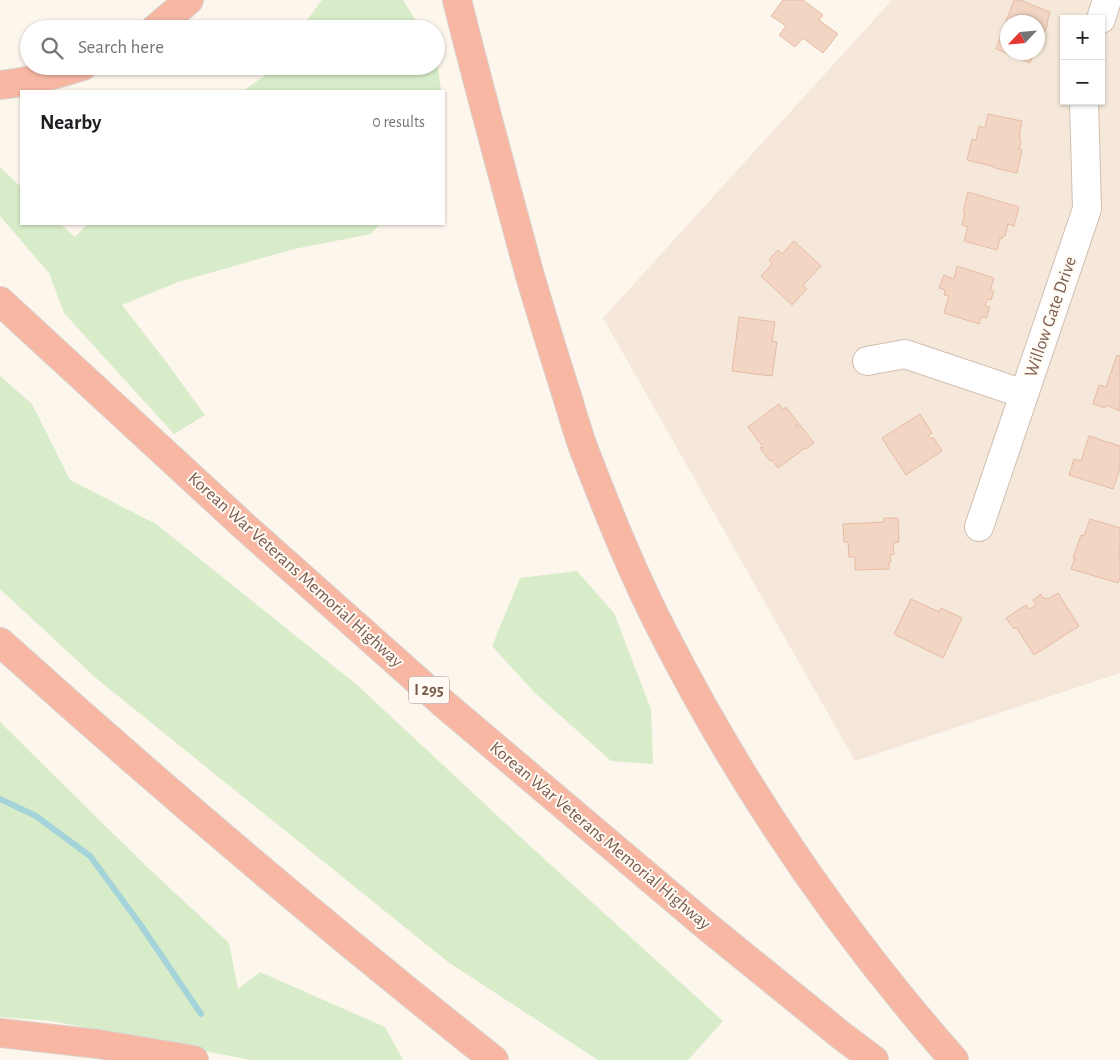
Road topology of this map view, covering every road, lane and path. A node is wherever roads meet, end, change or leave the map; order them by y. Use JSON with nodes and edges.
{"nodes":[{"id":1,"x":189,"y":0,"type":"edge"},
{"id":2,"x":457,"y":0,"type":"edge"},
{"id":3,"x":1107,"y":0,"type":"edge"},
{"id":4,"x":1102,"y":15,"type":"edge"},
{"id":5,"x":166,"y":20,"type":"edge"},
{"id":6,"x":54,"y":75,"type":"edge"},
{"id":7,"x":0,"y":85,"type":"edge"},
{"id":8,"x":1084,"y":105,"type":"edge"},
{"id":9,"x":0,"y":302,"type":"edge"},
{"id":10,"x":868,"y":361,"type":"dead end"},
{"id":11,"x":1024,"y":394,"type":"junction"},
{"id":12,"x":979,"y":527,"type":"dead end"},
{"id":13,"x":0,"y":642,"type":"edge"},
{"id":14,"x":0,"y":1034,"type":"edge"},
{"id":15,"x":194,"y":1060,"type":"edge"},
{"id":16,"x":494,"y":1060,"type":"edge"},
{"id":17,"x":874,"y":1060,"type":"edge"},
{"id":18,"x":954,"y":1060,"type":"edge"}],
"edges":[{"from":1,"to":5,"type":"highway"},
{"from":2,"to":18,"type":"highway"},
{"from":3,"to":4,"type":"street"},
{"from":6,"to":7,"type":"highway"},
{"from":8,"to":11,"type":"street","name":"Willow Gate Drive"},
{"from":9,"to":17,"type":"highway","name":"Korean War Veterans Memorial Highway","number":"I 295"},
{"from":10,"to":11,"type":"street"},
{"from":11,"to":12,"type":"street","name":"Willow Gate Drive"},
{"from":13,"to":16,"type":"highway"},
{"from":14,"to":15,"type":"highway"}]}
